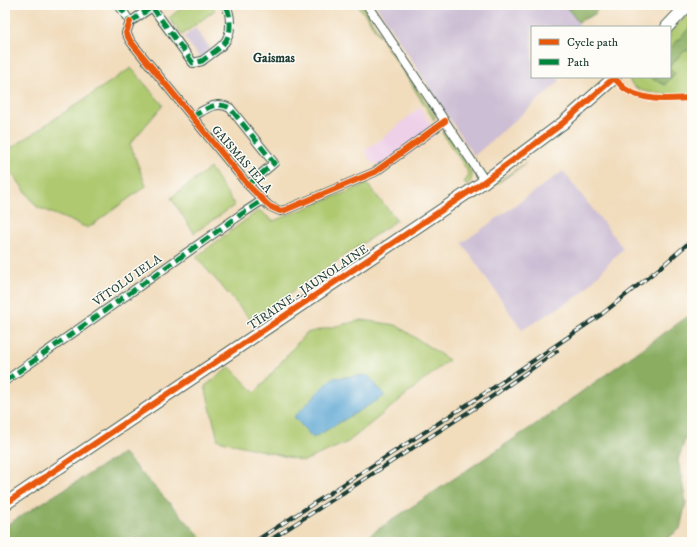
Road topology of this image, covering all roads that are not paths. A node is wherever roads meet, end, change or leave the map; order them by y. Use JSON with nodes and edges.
{"nodes":[{"id":1,"x":119,"y":5,"type":"edge"},
{"id":2,"x":367,"y":5,"type":"edge"},
{"id":3,"x":688,"y":5,"type":"edge"},
{"id":4,"x":153,"y":6,"type":"edge"},
{"id":5,"x":228,"y":6,"type":"edge"},
{"id":6,"x":130,"y":22,"type":"junction"},
{"id":7,"x":668,"y":26,"type":"edge"},
{"id":8,"x":614,"y":78,"type":"edge"},
{"id":9,"x":192,"y":117,"type":"junction"},
{"id":10,"x":445,"y":121,"type":"junction"},
{"id":11,"x":485,"y":181,"type":"junction"},
{"id":12,"x":248,"y":185,"type":"junction"},
{"id":13,"x":263,"y":200,"type":"junction"},
{"id":14,"x":5,"y":381,"type":"edge"},
{"id":15,"x":5,"y":504,"type":"edge"}],
"edges":[{"from":1,"to":6,"type":"street"},
{"from":2,"to":10,"type":"street"},
{"from":3,"to":7,"type":"main road"},
{"from":4,"to":5,"type":"street"},
{"from":4,"to":6,"type":"street"},
{"from":6,"to":9,"type":"street","name":"GAISMAS IELA"},
{"from":8,"to":11,"type":"main road","name":"TĪRAINE - JAUNOLAINE"},
{"from":9,"to":12,"type":"street","name":"GAISMAS IELA"},
{"from":9,"to":12,"type":"street"},
{"from":10,"to":11,"type":"street"},
{"from":10,"to":13,"type":"street","name":"GAISMAS IELA"},
{"from":11,"to":15,"type":"main road","name":"TĪRAINE - JAUNOLAINE"},
{"from":12,"to":13,"type":"street","name":"GAISMAS IELA"},
{"from":13,"to":14,"type":"street","name":"VĪTOLU IELA"}]}
